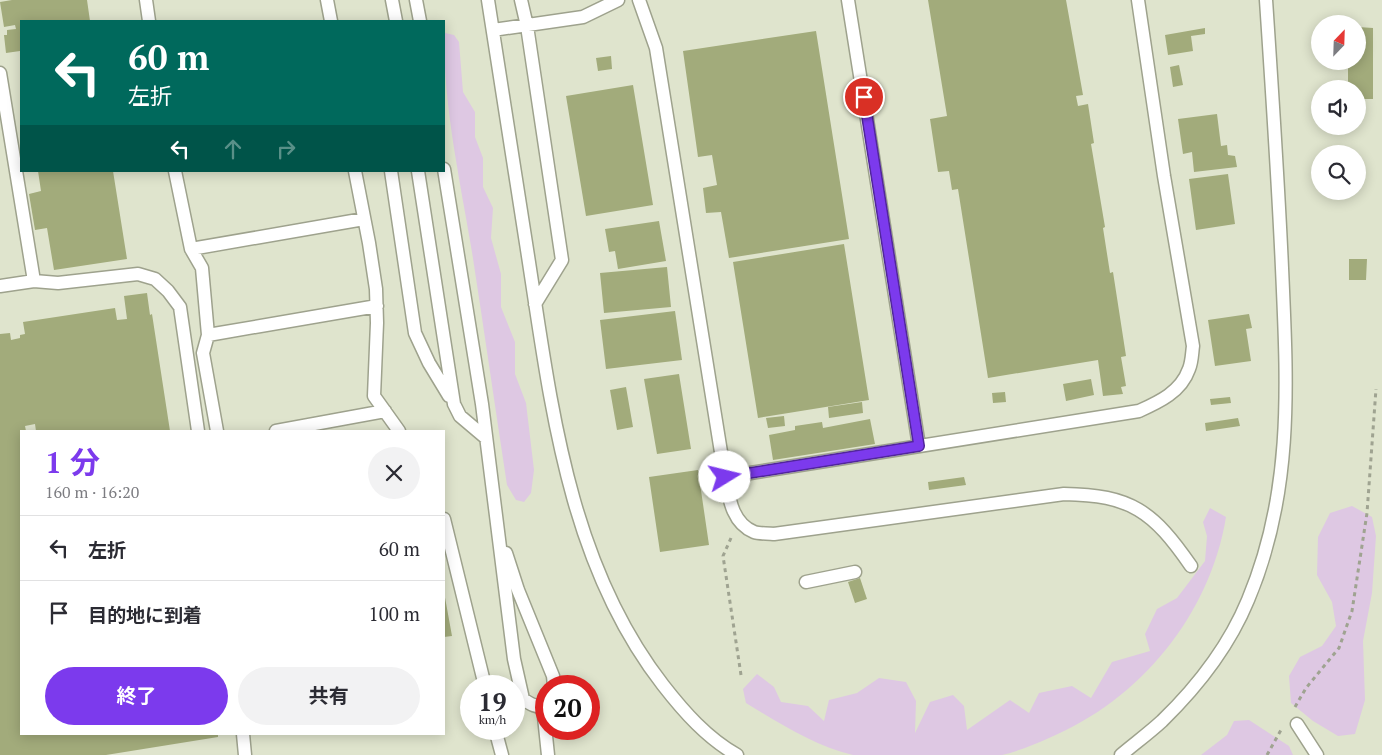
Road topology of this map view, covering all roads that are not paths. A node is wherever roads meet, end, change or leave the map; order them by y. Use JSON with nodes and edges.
{"nodes":[{"id":1,"x":146,"y":0,"type":"edge"},
{"id":2,"x":327,"y":0,"type":"edge"},
{"id":3,"x":392,"y":0,"type":"edge"},
{"id":4,"x":416,"y":0,"type":"edge"},
{"id":5,"x":488,"y":0,"type":"edge"},
{"id":6,"x":521,"y":0,"type":"edge"},
{"id":7,"x":618,"y":0,"type":"edge"},
{"id":8,"x":639,"y":0,"type":"edge"},
{"id":9,"x":848,"y":0,"type":"edge"},
{"id":10,"x":1138,"y":0,"type":"edge"},
{"id":11,"x":1266,"y":0,"type":"edge"},
{"id":12,"x":149,"y":20,"type":"edge"},
{"id":13,"x":331,"y":20,"type":"edge"},
{"id":14,"x":396,"y":20,"type":"edge"},
{"id":15,"x":420,"y":20,"type":"edge"},
{"id":16,"x":527,"y":26,"type":"junction"},
{"id":17,"x":493,"y":30,"type":"junction"},
{"id":18,"x":0,"y":73,"type":"edge"},
{"id":19,"x":176,"y":172,"type":"edge"},
{"id":20,"x":355,"y":172,"type":"edge"},
{"id":21,"x":391,"y":172,"type":"edge"},
{"id":22,"x":418,"y":172,"type":"edge"},
{"id":23,"x":444,"y":172,"type":"edge"},
{"id":24,"x":364,"y":219,"type":"junction"},
{"id":25,"x":191,"y":249,"type":"junction"},
{"id":26,"x":34,"y":281,"type":"junction"},
{"id":27,"x":0,"y":286,"type":"edge"},
{"id":28,"x":535,"y":304,"type":"junction"},
{"id":29,"x":377,"y":306,"type":"junction"},
{"id":30,"x":208,"y":335,"type":"junction"},
{"id":31,"x":454,"y":404,"type":"junction"},
{"id":32,"x":385,"y":411,"type":"junction"},
{"id":33,"x":198,"y":430,"type":"edge"},
{"id":34,"x":217,"y":430,"type":"edge"},
{"id":35,"x":281,"y":430,"type":"edge"},
{"id":36,"x":398,"y":430,"type":"edge"},
{"id":37,"x":486,"y":438,"type":"junction"},
{"id":38,"x":919,"y":446,"type":"junction"},
{"id":39,"x":725,"y":477,"type":"junction"},
{"id":40,"x":445,"y":523,"type":"edge"},
{"id":41,"x":497,"y":530,"type":"junction"},
{"id":42,"x":1191,"y":566,"type":"dead end"},
{"id":43,"x":855,"y":572,"type":"dead end"},
{"id":44,"x":806,"y":582,"type":"dead end"},
{"id":45,"x":482,"y":675,"type":"edge"},
{"id":46,"x":553,"y":675,"type":"edge"},
{"id":47,"x":535,"y":705,"type":"edge"},
{"id":48,"x":1297,"y":724,"type":"dead end"},
{"id":49,"x":243,"y":735,"type":"edge"},
{"id":50,"x":498,"y":740,"type":"edge"},
{"id":51,"x":547,"y":740,"type":"edge"},
{"id":52,"x":245,"y":755,"type":"edge"},
{"id":53,"x":502,"y":755,"type":"edge"},
{"id":54,"x":548,"y":755,"type":"edge"},
{"id":55,"x":737,"y":755,"type":"edge"},
{"id":56,"x":1121,"y":755,"type":"edge"},
{"id":57,"x":1317,"y":755,"type":"edge"}],
"edges":[{"from":1,"to":12,"type":"lane"},
{"from":2,"to":13,"type":"lane"},
{"from":3,"to":14,"type":"lane"},
{"from":4,"to":15,"type":"lane"},
{"from":5,"to":17,"type":"lane"},
{"from":6,"to":16,"type":"lane"},
{"from":7,"to":16,"type":"lane"},
{"from":8,"to":39,"type":"lane"},
{"from":9,"to":38,"type":"lane"},
{"from":10,"to":38,"type":"lane"},
{"from":11,"to":56,"type":"lane"},
{"from":16,"to":17,"type":"lane"},
{"from":16,"to":28,"type":"lane"},
{"from":17,"to":28,"type":"lane"},
{"from":18,"to":26,"type":"lane"},
{"from":19,"to":25,"type":"lane"},
{"from":20,"to":24,"type":"lane"},
{"from":21,"to":31,"type":"lane"},
{"from":22,"to":31,"type":"lane"},
{"from":23,"to":37,"type":"lane"},
{"from":24,"to":25,"type":"lane"},
{"from":24,"to":29,"type":"lane"},
{"from":25,"to":30,"type":"lane"},
{"from":26,"to":27,"type":"lane"},
{"from":26,"to":33,"type":"lane"},
{"from":28,"to":55,"type":"lane"},
{"from":29,"to":30,"type":"lane"},
{"from":29,"to":32,"type":"lane"},
{"from":30,"to":34,"type":"lane"},
{"from":31,"to":37,"type":"lane"},
{"from":32,"to":35,"type":"lane"},
{"from":32,"to":36,"type":"lane"},
{"from":37,"to":41,"type":"lane"},
{"from":38,"to":39,"type":"lane"},
{"from":39,"to":42,"type":"lane"},
{"from":40,"to":45,"type":"lane"},
{"from":41,"to":46,"type":"lane"},
{"from":41,"to":47,"type":"lane"},
{"from":43,"to":44,"type":"lane"},
{"from":48,"to":57,"type":"lane"},
{"from":49,"to":52,"type":"lane"},
{"from":50,"to":53,"type":"lane"},
{"from":51,"to":54,"type":"lane"}]}
